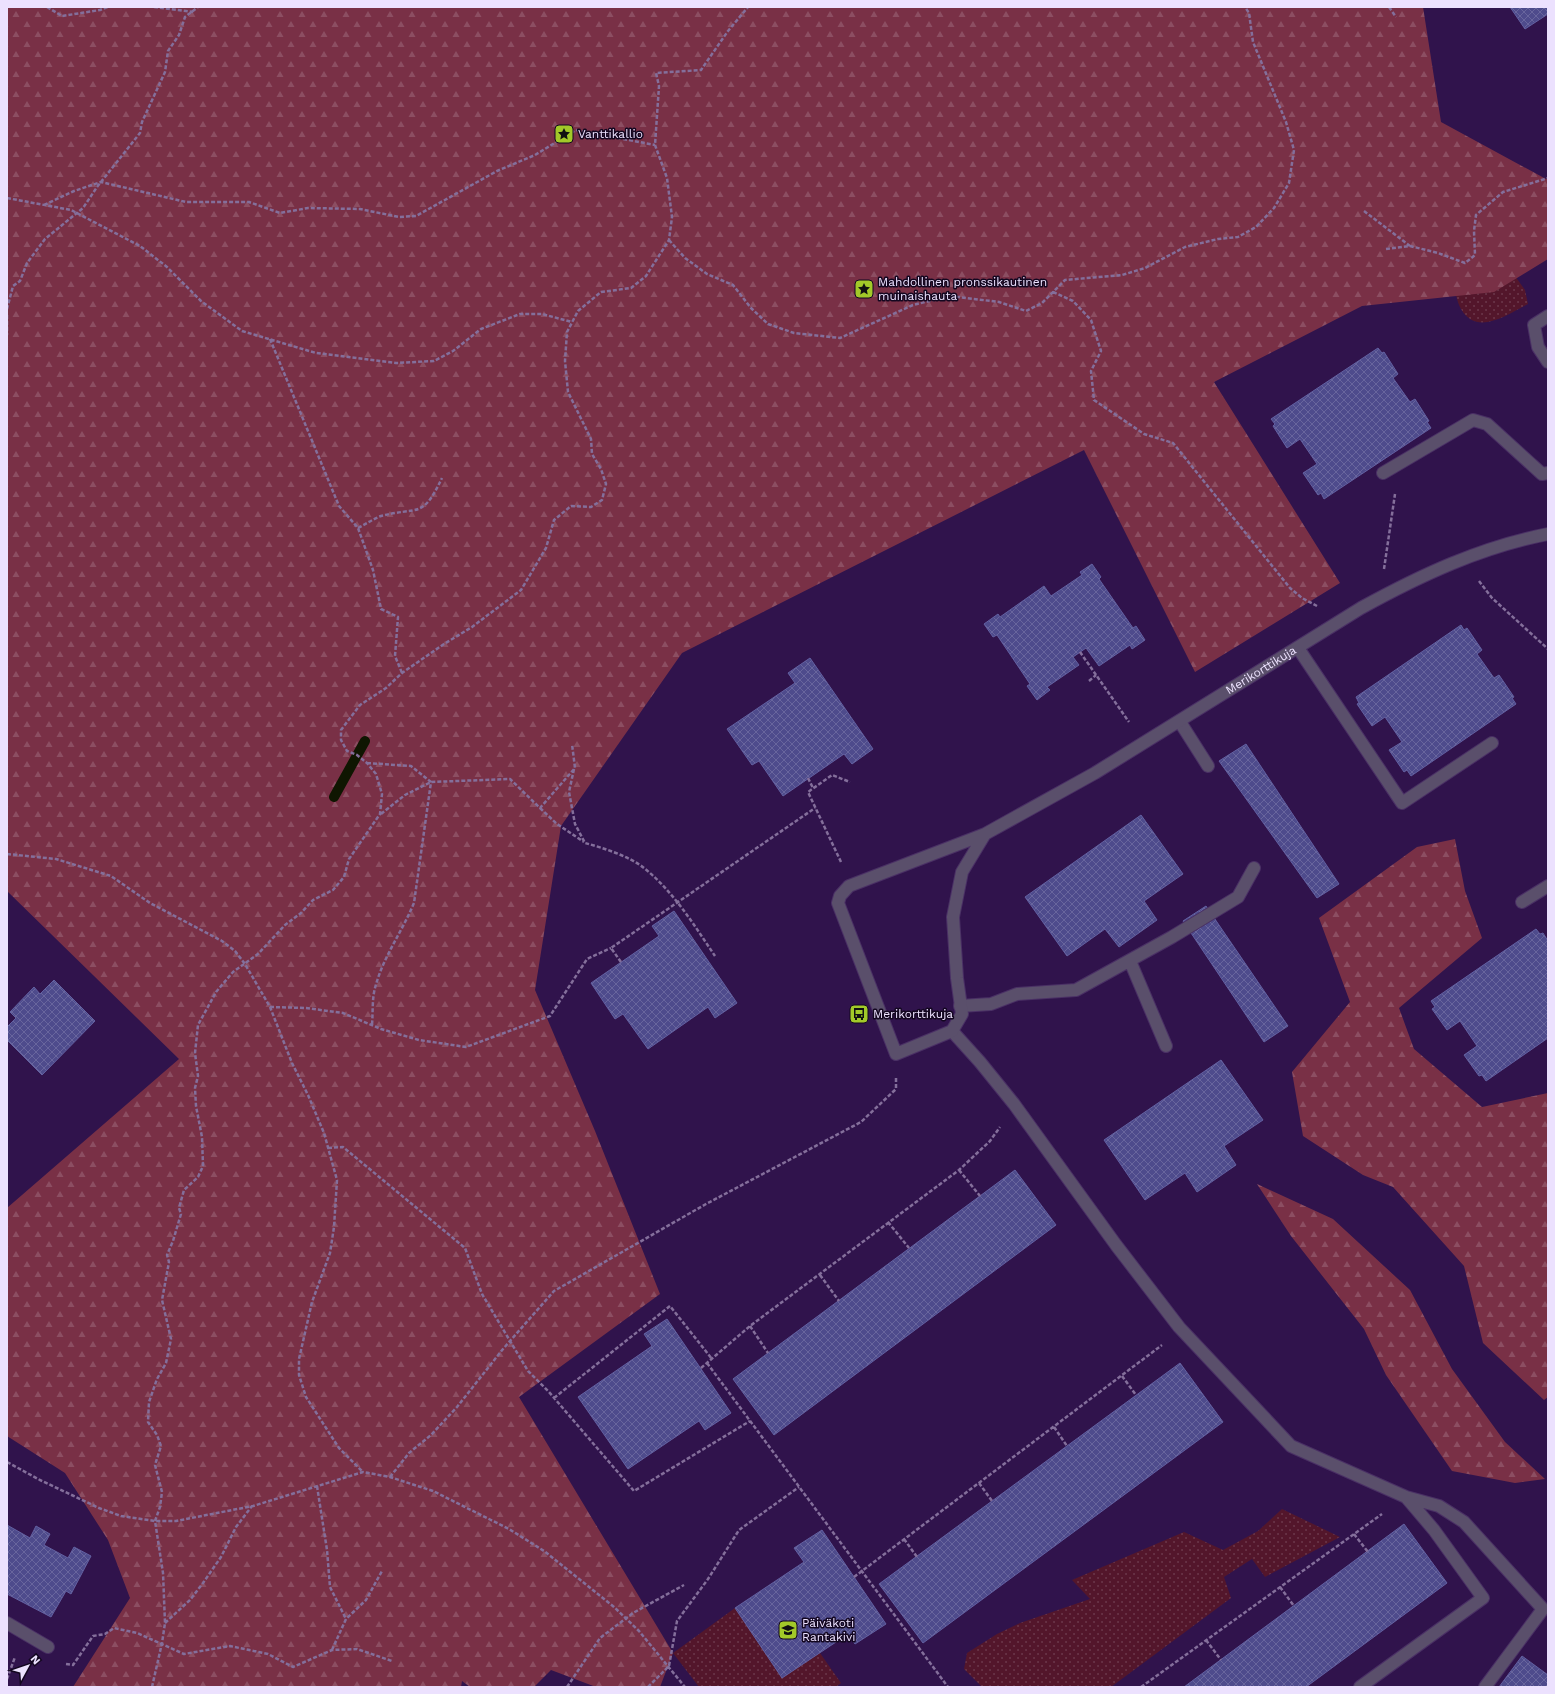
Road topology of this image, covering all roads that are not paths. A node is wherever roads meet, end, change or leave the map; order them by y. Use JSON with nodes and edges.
{"nodes":[{"id":1,"x":1548,"y":316,"type":"edge"},
{"id":2,"x":1548,"y":362,"type":"edge"},
{"id":3,"x":1383,"y":473,"type":"dead end"},
{"id":4,"x":1548,"y":473,"type":"edge"},
{"id":5,"x":1548,"y":534,"type":"edge"},
{"id":6,"x":1298,"y":648,"type":"junction"},
{"id":7,"x":1180,"y":722,"type":"junction"},
{"id":8,"x":1492,"y":743,"type":"dead end"},
{"id":9,"x":1208,"y":766,"type":"dead end"},
{"id":10,"x":985,"y":834,"type":"junction"},
{"id":11,"x":1254,"y":868,"type":"dead end"},
{"id":12,"x":1548,"y":886,"type":"edge"},
{"id":13,"x":1522,"y":902,"type":"dead end"},
{"id":14,"x":1130,"y":961,"type":"junction"},
{"id":15,"x":960,"y":1006,"type":"junction"},
{"id":16,"x":952,"y":1031,"type":"junction"},
{"id":17,"x":1166,"y":1046,"type":"dead end"},
{"id":18,"x":1406,"y":1497,"type":"junction"},
{"id":19,"x":7,"y":1622,"type":"edge"},
{"id":20,"x":48,"y":1647,"type":"road end"},
{"id":21,"x":1360,"y":1687,"type":"edge"},
{"id":22,"x":1485,"y":1687,"type":"edge"}],
"edges":[{"from":1,"to":2,"type":"street"},
{"from":3,"to":4,"type":"street"},
{"from":5,"to":6,"type":"street","name":"Merikorttikuja"},
{"from":6,"to":7,"type":"street","name":"Merikorttikuja"},
{"from":6,"to":8,"type":"street"},
{"from":7,"to":9,"type":"street"},
{"from":7,"to":10,"type":"street","name":"Merikorttikuja"},
{"from":10,"to":15,"type":"street","name":"Merikorttikuja"},
{"from":10,"to":16,"type":"street","name":"Merikorttikuja"},
{"from":11,"to":14,"type":"street"},
{"from":12,"to":13,"type":"street"},
{"from":14,"to":15,"type":"street"},
{"from":14,"to":17,"type":"street"},
{"from":15,"to":16,"type":"street","name":"Merikorttikuja"},
{"from":16,"to":18,"type":"street"},
{"from":18,"to":21,"type":"street"},
{"from":18,"to":22,"type":"street"},
{"from":19,"to":20,"type":"street"}]}
